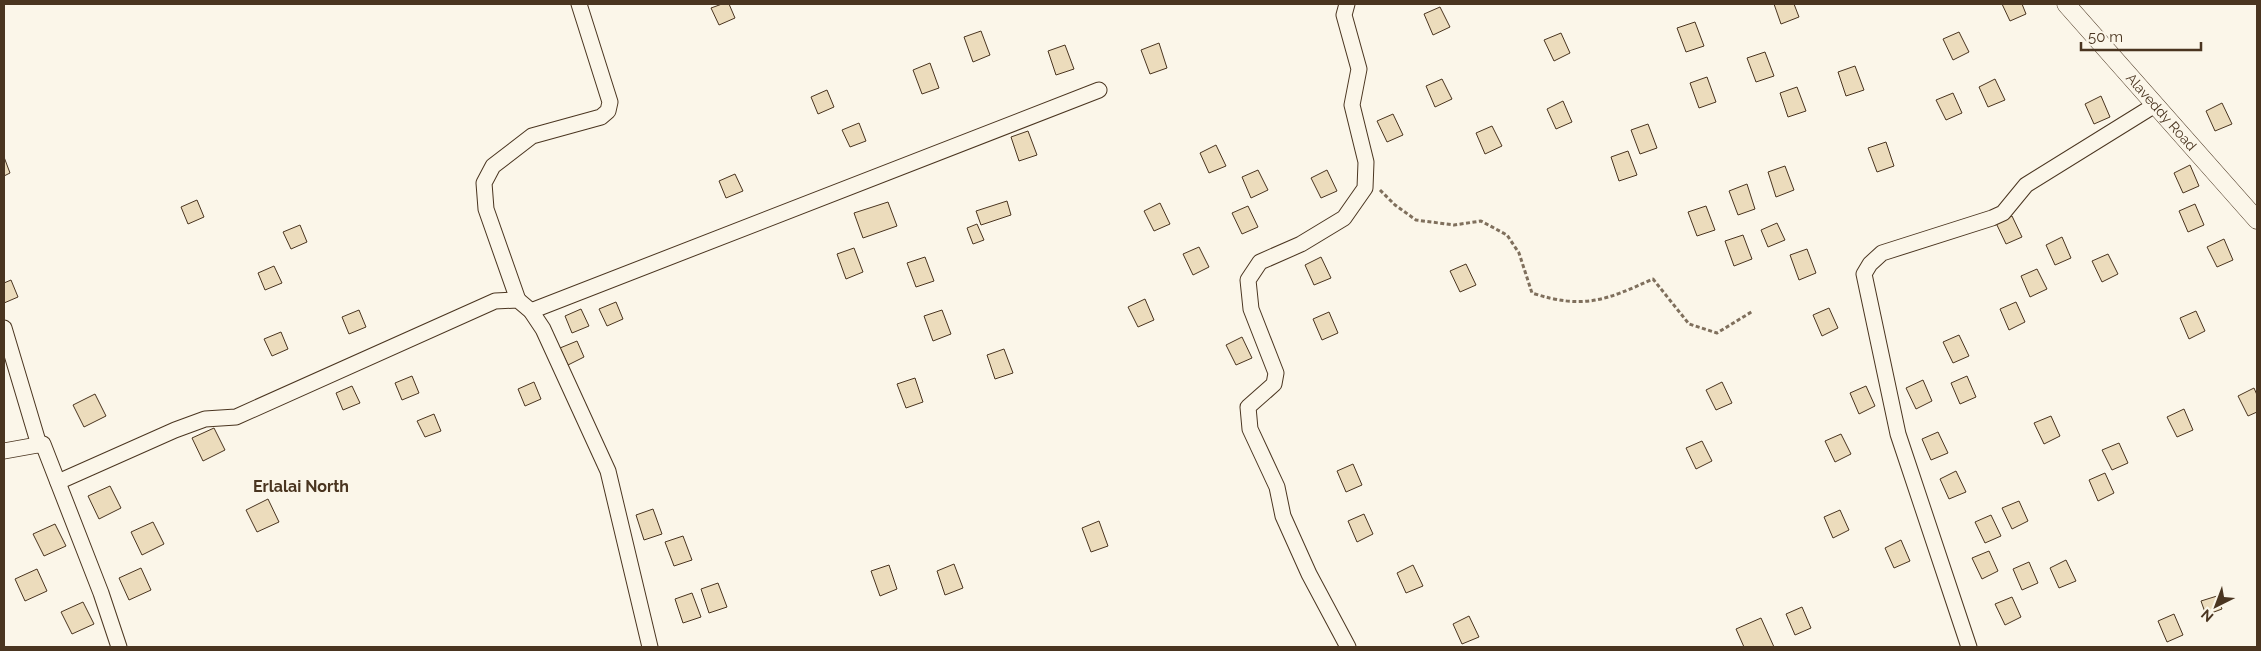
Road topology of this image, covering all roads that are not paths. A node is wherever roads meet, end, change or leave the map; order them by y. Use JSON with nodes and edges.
{"nodes":[{"id":1,"x":579,"y":4,"type":"edge"},
{"id":2,"x":1347,"y":4,"type":"edge"},
{"id":3,"x":2066,"y":4,"type":"edge"},
{"id":4,"x":1099,"y":90,"type":"dead end"},
{"id":5,"x":2155,"y":105,"type":"junction"},
{"id":6,"x":2257,"y":220,"type":"edge"},
{"id":7,"x":518,"y":300,"type":"junction"},
{"id":8,"x":531,"y":311,"type":"junction"},
{"id":9,"x":4,"y":328,"type":"edge"},
{"id":10,"x":39,"y":445,"type":"junction"},
{"id":11,"x":4,"y":451,"type":"edge"},
{"id":12,"x":58,"y":482,"type":"junction"},
{"id":13,"x":119,"y":647,"type":"edge"},
{"id":14,"x":650,"y":647,"type":"edge"},
{"id":15,"x":1348,"y":647,"type":"edge"},
{"id":16,"x":1969,"y":647,"type":"edge"}],
"edges":[{"from":1,"to":7,"type":"street"},
{"from":2,"to":15,"type":"street"},
{"from":3,"to":5,"type":"street","name":"Alaveddy Road"},
{"from":4,"to":8,"type":"street"},
{"from":5,"to":6,"type":"street","name":"Alaveddy Road"},
{"from":5,"to":16,"type":"street"},
{"from":7,"to":8,"type":"street"},
{"from":7,"to":12,"type":"street"},
{"from":8,"to":14,"type":"street"},
{"from":9,"to":10,"type":"street"},
{"from":10,"to":11,"type":"street"},
{"from":10,"to":12,"type":"street"},
{"from":12,"to":13,"type":"street"}]}
